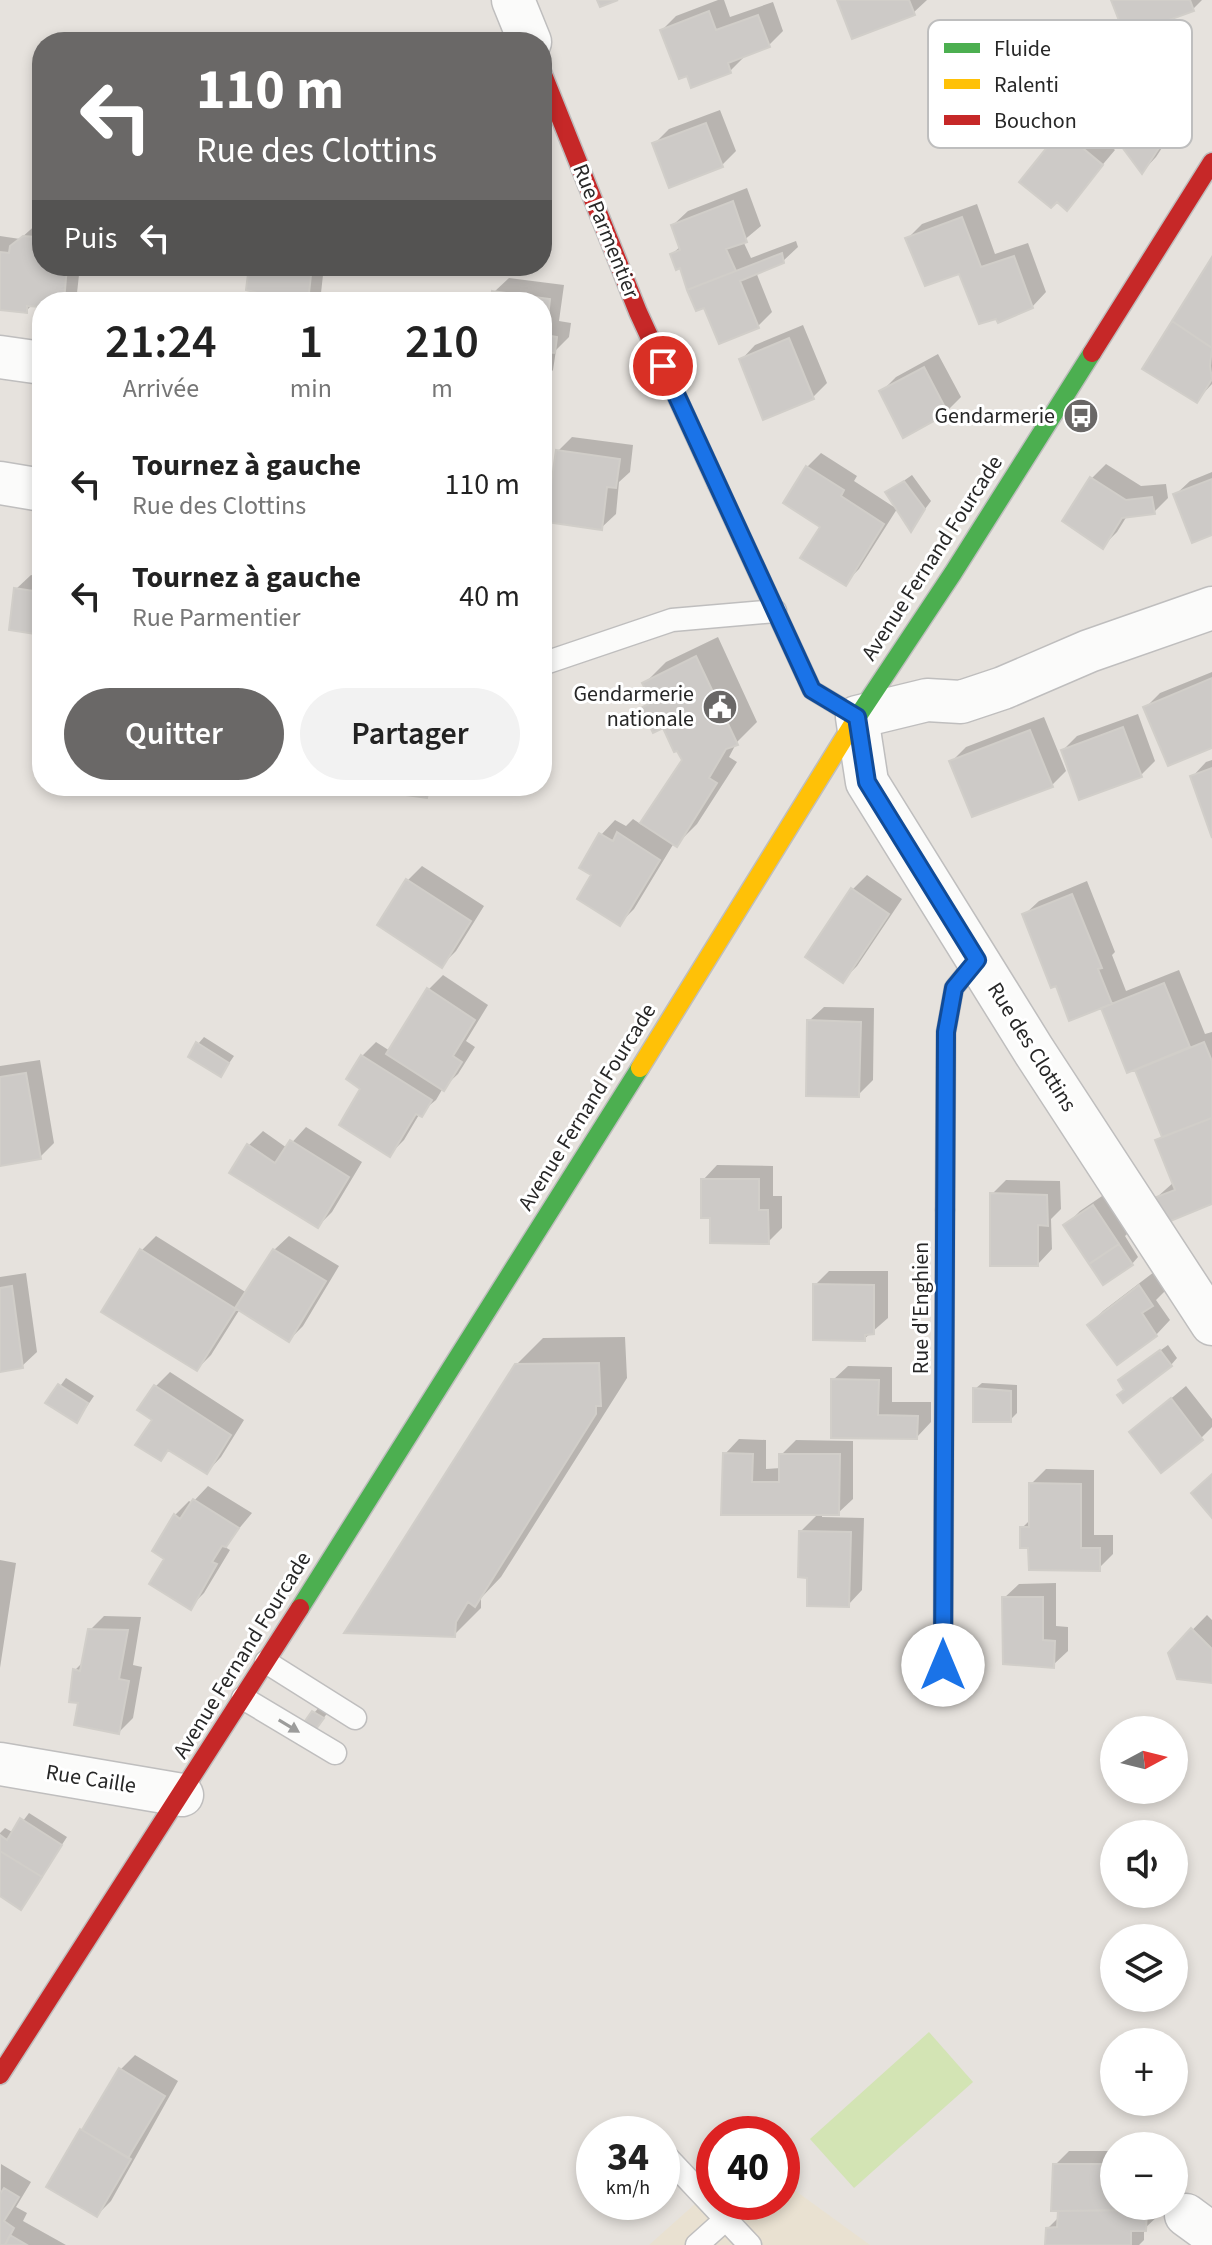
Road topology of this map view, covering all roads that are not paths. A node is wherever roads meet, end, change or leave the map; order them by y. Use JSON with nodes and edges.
{"nodes":[{"id":1,"x":513,"y":0,"type":"edge"},
{"id":2,"x":526,"y":32,"type":"edge"},
{"id":3,"x":552,"y":97,"type":"edge"},
{"id":4,"x":1212,"y":162,"type":"edge"},
{"id":5,"x":0,"y":357,"type":"edge"},
{"id":6,"x":32,"y":362,"type":"edge"},
{"id":7,"x":0,"y":483,"type":"edge"},
{"id":8,"x":32,"y":488,"type":"edge"},
{"id":9,"x":1212,"y":608,"type":"edge"},
{"id":10,"x":775,"y":611,"type":"junction"},
{"id":11,"x":552,"y":661,"type":"edge"},
{"id":12,"x":857,"y":717,"type":"junction"},
{"id":13,"x":977,"y":960,"type":"junction"},
{"id":14,"x":1212,"y":1324,"type":"edge"},
{"id":15,"x":266,"y":1662,"type":"junction"},
{"id":16,"x":943,"y":1665,"type":"dead end"},
{"id":17,"x":243,"y":1698,"type":"junction"},
{"id":18,"x":355,"y":1718,"type":"dead end"},
{"id":19,"x":335,"y":1753,"type":"dead end"},
{"id":20,"x":0,"y":1764,"type":"edge"},
{"id":21,"x":182,"y":1795,"type":"junction"},
{"id":22,"x":0,"y":2075,"type":"edge"},
{"id":23,"x":680,"y":2171,"type":"edge"},
{"id":24,"x":696,"y":2188,"type":"edge"},
{"id":25,"x":725,"y":2220,"type":"edge"},
{"id":26,"x":727,"y":2220,"type":"edge"},
{"id":27,"x":697,"y":2245,"type":"edge"},
{"id":28,"x":750,"y":2245,"type":"edge"}],
"edges":[{"from":1,"to":2,"type":"street"},
{"from":3,"to":10,"type":"street","name":"Rue Parmentier"},
{"from":4,"to":12,"type":"street","name":"Avenue Fernand Fourcade"},
{"from":5,"to":6,"type":"street"},
{"from":7,"to":8,"type":"street"},
{"from":9,"to":12,"type":"street"},
{"from":10,"to":11,"type":"lane"},
{"from":10,"to":12,"type":"street","name":"Rue Parmentier"},
{"from":12,"to":13,"type":"street","name":"Rue des Clottins"},
{"from":12,"to":15,"type":"street","name":"Avenue Fernand Fourcade"},
{"from":13,"to":14,"type":"street","name":"Rue des Clottins"},
{"from":13,"to":16,"type":"street","name":"Rue d'Enghien"},
{"from":15,"to":17,"type":"street","name":"Avenue Fernand Fourcade"},
{"from":15,"to":18,"type":"lane"},
{"from":17,"to":19,"type":"lane","one_way":true},
{"from":17,"to":21,"type":"street","name":"Avenue Fernand Fourcade"},
{"from":20,"to":21,"type":"street","name":"Rue Caille"},
{"from":21,"to":22,"type":"street","name":"Avenue Fernand Fourcade"},
{"from":23,"to":24,"type":"lane"},
{"from":25,"to":27,"type":"lane"},
{"from":26,"to":28,"type":"lane"}]}
